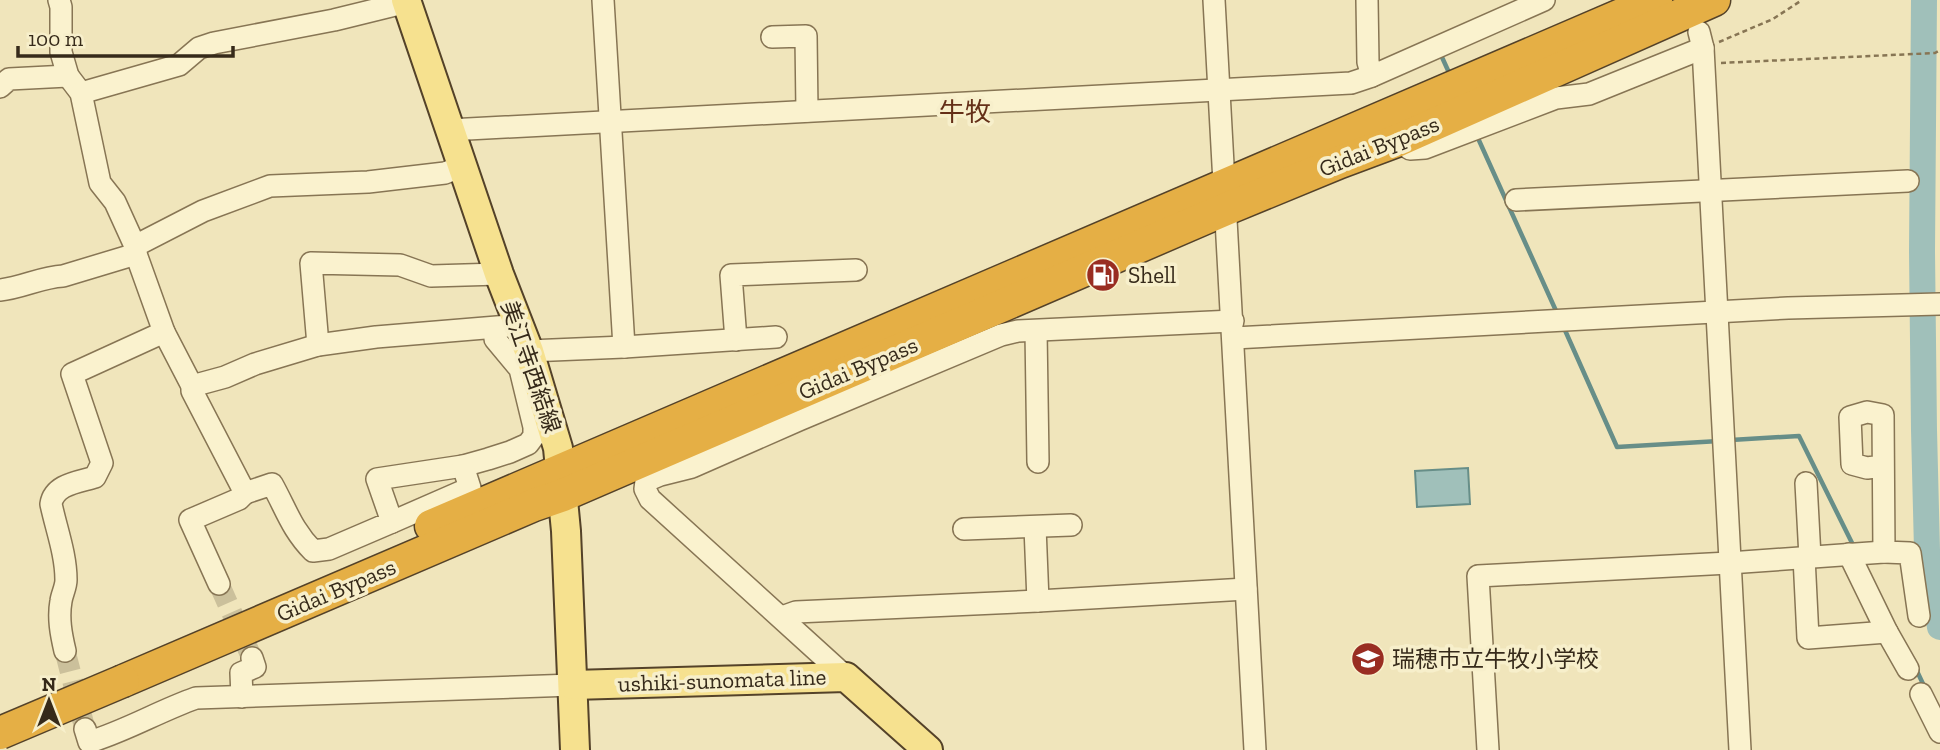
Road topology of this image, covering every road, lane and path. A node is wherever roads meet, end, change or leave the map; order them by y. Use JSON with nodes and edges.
{"nodes":[{"id":1,"x":59,"y":0,"type":"edge"},
{"id":2,"x":603,"y":0,"type":"edge"},
{"id":3,"x":1214,"y":0,"type":"edge"},
{"id":4,"x":1367,"y":0,"type":"edge"},
{"id":5,"x":1544,"y":0,"type":"edge"},
{"id":6,"x":1656,"y":0,"type":"edge"},
{"id":7,"x":1714,"y":0,"type":"edge"},
{"id":8,"x":1802,"y":0,"type":"edge"},
{"id":9,"x":406,"y":1,"type":"edge"},
{"id":10,"x":772,"y":37,"type":"dead end"},
{"id":11,"x":1702,"y":48,"type":"junction"},
{"id":12,"x":1940,"y":50,"type":"edge"},
{"id":13,"x":1372,"y":76,"type":"junction"},
{"id":14,"x":74,"y":85,"type":"junction"},
{"id":15,"x":0,"y":87,"type":"edge"},
{"id":16,"x":1219,"y":89,"type":"junction"},
{"id":17,"x":807,"y":111,"type":"junction"},
{"id":18,"x":610,"y":122,"type":"junction"},
{"id":19,"x":449,"y":130,"type":"junction"},
{"id":20,"x":1399,"y":140,"type":"junction"},
{"id":21,"x":462,"y":166,"type":"junction"},
{"id":22,"x":1908,"y":181,"type":"dead end"},
{"id":23,"x":1710,"y":191,"type":"junction"},
{"id":24,"x":1225,"y":196,"type":"junction"},
{"id":25,"x":1516,"y":200,"type":"dead end"},
{"id":26,"x":136,"y":250,"type":"junction"},
{"id":27,"x":856,"y":270,"type":"dead end"},
{"id":28,"x":499,"y":274,"type":"junction"},
{"id":29,"x":0,"y":290,"type":"edge"},
{"id":30,"x":1940,"y":304,"type":"edge"},
{"id":31,"x":1717,"y":312,"type":"junction"},
{"id":32,"x":506,"y":326,"type":"junction"},
{"id":33,"x":1233,"y":330,"type":"junction"},
{"id":34,"x":164,"y":331,"type":"junction"},
{"id":35,"x":1036,"y":331,"type":"junction"},
{"id":36,"x":776,"y":337,"type":"dead end"},
{"id":37,"x":736,"y":340,"type":"junction"},
{"id":38,"x":318,"y":345,"type":"junction"},
{"id":39,"x":624,"y":348,"type":"junction"},
{"id":40,"x":529,"y":351,"type":"junction"},
{"id":41,"x":192,"y":386,"type":"junction"},
{"id":42,"x":1035,"y":457,"type":"dead end"},
{"id":43,"x":463,"y":466,"type":"junction"},
{"id":44,"x":1883,"y":466,"type":"dead end"},
{"id":45,"x":561,"y":482,"type":"junction"},
{"id":46,"x":1806,"y":483,"type":"dead end"},
{"id":47,"x":245,"y":493,"type":"junction"},
{"id":48,"x":391,"y":522,"type":"junction"},
{"id":49,"x":1071,"y":525,"type":"dead end"},
{"id":50,"x":1035,"y":527,"type":"junction"},
{"id":51,"x":964,"y":529,"type":"dead end"},
{"id":52,"x":1865,"y":553,"type":"junction"},
{"id":53,"x":1807,"y":557,"type":"junction"},
{"id":54,"x":1729,"y":562,"type":"junction"},
{"id":55,"x":219,"y":584,"type":"tunnel mouth"},
{"id":56,"x":1246,"y":589,"type":"junction"},
{"id":57,"x":1038,"y":601,"type":"junction"},
{"id":58,"x":1919,"y":616,"type":"dead end"},
{"id":59,"x":782,"y":617,"type":"junction"},
{"id":60,"x":1886,"y":632,"type":"junction"},
{"id":61,"x":65,"y":651,"type":"tunnel mouth"},
{"id":62,"x":252,"y":658,"type":"dead end"},
{"id":63,"x":1908,"y":669,"type":"dead end"},
{"id":64,"x":119,"y":671,"type":"junction"},
{"id":65,"x":846,"y":677,"type":"junction"},
{"id":66,"x":572,"y":685,"type":"junction"},
{"id":67,"x":1922,"y":694,"type":"dead end"},
{"id":68,"x":243,"y":697,"type":"junction"},
{"id":69,"x":0,"y":711,"type":"edge"},
{"id":70,"x":85,"y":729,"type":"dead end"},
{"id":71,"x":1940,"y":732,"type":"edge"},
{"id":72,"x":0,"y":733,"type":"edge"},
{"id":73,"x":575,"y":750,"type":"edge"},
{"id":74,"x":928,"y":750,"type":"edge"},
{"id":75,"x":1255,"y":750,"type":"edge"},
{"id":76,"x":1488,"y":750,"type":"edge"},
{"id":77,"x":1740,"y":750,"type":"edge"}],
"edges":[{"from":1,"to":14,"type":"street"},
{"from":2,"to":18,"type":"street"},
{"from":3,"to":16,"type":"street"},
{"from":4,"to":13,"type":"street"},
{"from":5,"to":13,"type":"street"},
{"from":6,"to":24,"type":"highway","name":"Gidai Bypass"},
{"from":7,"to":20,"type":"highway","name":"Gidai Bypass"},
{"from":8,"to":11,"type":"path"},
{"from":9,"to":14,"type":"street"},
{"from":9,"to":19,"type":"main road","name":"美江寺西結線"},
{"from":10,"to":17,"type":"street"},
{"from":11,"to":12,"type":"path"},
{"from":11,"to":20,"type":"street"},
{"from":11,"to":23,"type":"street"},
{"from":13,"to":16,"type":"street"},
{"from":14,"to":15,"type":"street"},
{"from":14,"to":26,"type":"street"},
{"from":16,"to":17,"type":"street"},
{"from":16,"to":24,"type":"street"},
{"from":17,"to":18,"type":"street"},
{"from":18,"to":19,"type":"street"},
{"from":18,"to":39,"type":"street"},
{"from":19,"to":21,"type":"main road","name":"美江寺西結線"},
{"from":20,"to":24,"type":"highway","name":"Gidai Bypass"},
{"from":21,"to":26,"type":"street"},
{"from":21,"to":28,"type":"main road","name":"美江寺西結線"},
{"from":22,"to":23,"type":"street"},
{"from":23,"to":25,"type":"street"},
{"from":23,"to":31,"type":"street"},
{"from":24,"to":33,"type":"street"},
{"from":24,"to":45,"type":"highway","name":"Gidai Bypass"},
{"from":26,"to":29,"type":"street"},
{"from":26,"to":34,"type":"street"},
{"from":27,"to":37,"type":"street"},
{"from":28,"to":32,"type":"main road","name":"美江寺西結線"},
{"from":28,"to":38,"type":"street"},
{"from":30,"to":31,"type":"street"},
{"from":31,"to":33,"type":"street"},
{"from":31,"to":54,"type":"street"},
{"from":32,"to":38,"type":"street"},
{"from":32,"to":40,"type":"main road","name":"美江寺西結線"},
{"from":32,"to":43,"type":"street"},
{"from":33,"to":35,"type":"street"},
{"from":33,"to":56,"type":"street"},
{"from":34,"to":41,"type":"street"},
{"from":34,"to":61,"type":"street"},
{"from":35,"to":42,"type":"street"},
{"from":35,"to":59,"type":"street"},
{"from":36,"to":37,"type":"street"},
{"from":37,"to":39,"type":"street"},
{"from":38,"to":41,"type":"street"},
{"from":39,"to":40,"type":"street"},
{"from":40,"to":45,"type":"main road","name":"美江寺西結線"},
{"from":41,"to":47,"type":"street"},
{"from":43,"to":48,"type":"street"},
{"from":43,"to":48,"type":"street"},
{"from":44,"to":52,"type":"street"},
{"from":45,"to":64,"type":"highway","name":"Gidai Bypass"},
{"from":45,"to":66,"type":"main road","name":"美江寺西結線"},
{"from":46,"to":53,"type":"street"},
{"from":47,"to":48,"type":"street"},
{"from":47,"to":55,"type":"street"},
{"from":49,"to":50,"type":"street"},
{"from":50,"to":51,"type":"street"},
{"from":50,"to":57,"type":"street"},
{"from":52,"to":53,"type":"street"},
{"from":52,"to":58,"type":"street"},
{"from":52,"to":60,"type":"street"},
{"from":53,"to":54,"type":"street"},
{"from":53,"to":60,"type":"street"},
{"from":54,"to":76,"type":"street"},
{"from":54,"to":77,"type":"street"},
{"from":56,"to":57,"type":"street"},
{"from":56,"to":75,"type":"street"},
{"from":57,"to":59,"type":"street"},
{"from":59,"to":65,"type":"street"},
{"from":60,"to":63,"type":"street"},
{"from":62,"to":68,"type":"street"},
{"from":64,"to":69,"type":"highway","name":"Gidai Bypass"},
{"from":64,"to":72,"type":"highway","name":"Gidai Bypass","bridge":true},
{"from":65,"to":66,"type":"main road","name":"ushiki-sunomata line"},
{"from":65,"to":74,"type":"main road","name":"ushiki-sunomata line"},
{"from":66,"to":68,"type":"street"},
{"from":66,"to":73,"type":"main road","name":"美江寺西結線"},
{"from":67,"to":71,"type":"street"},
{"from":68,"to":70,"type":"street"}]}
